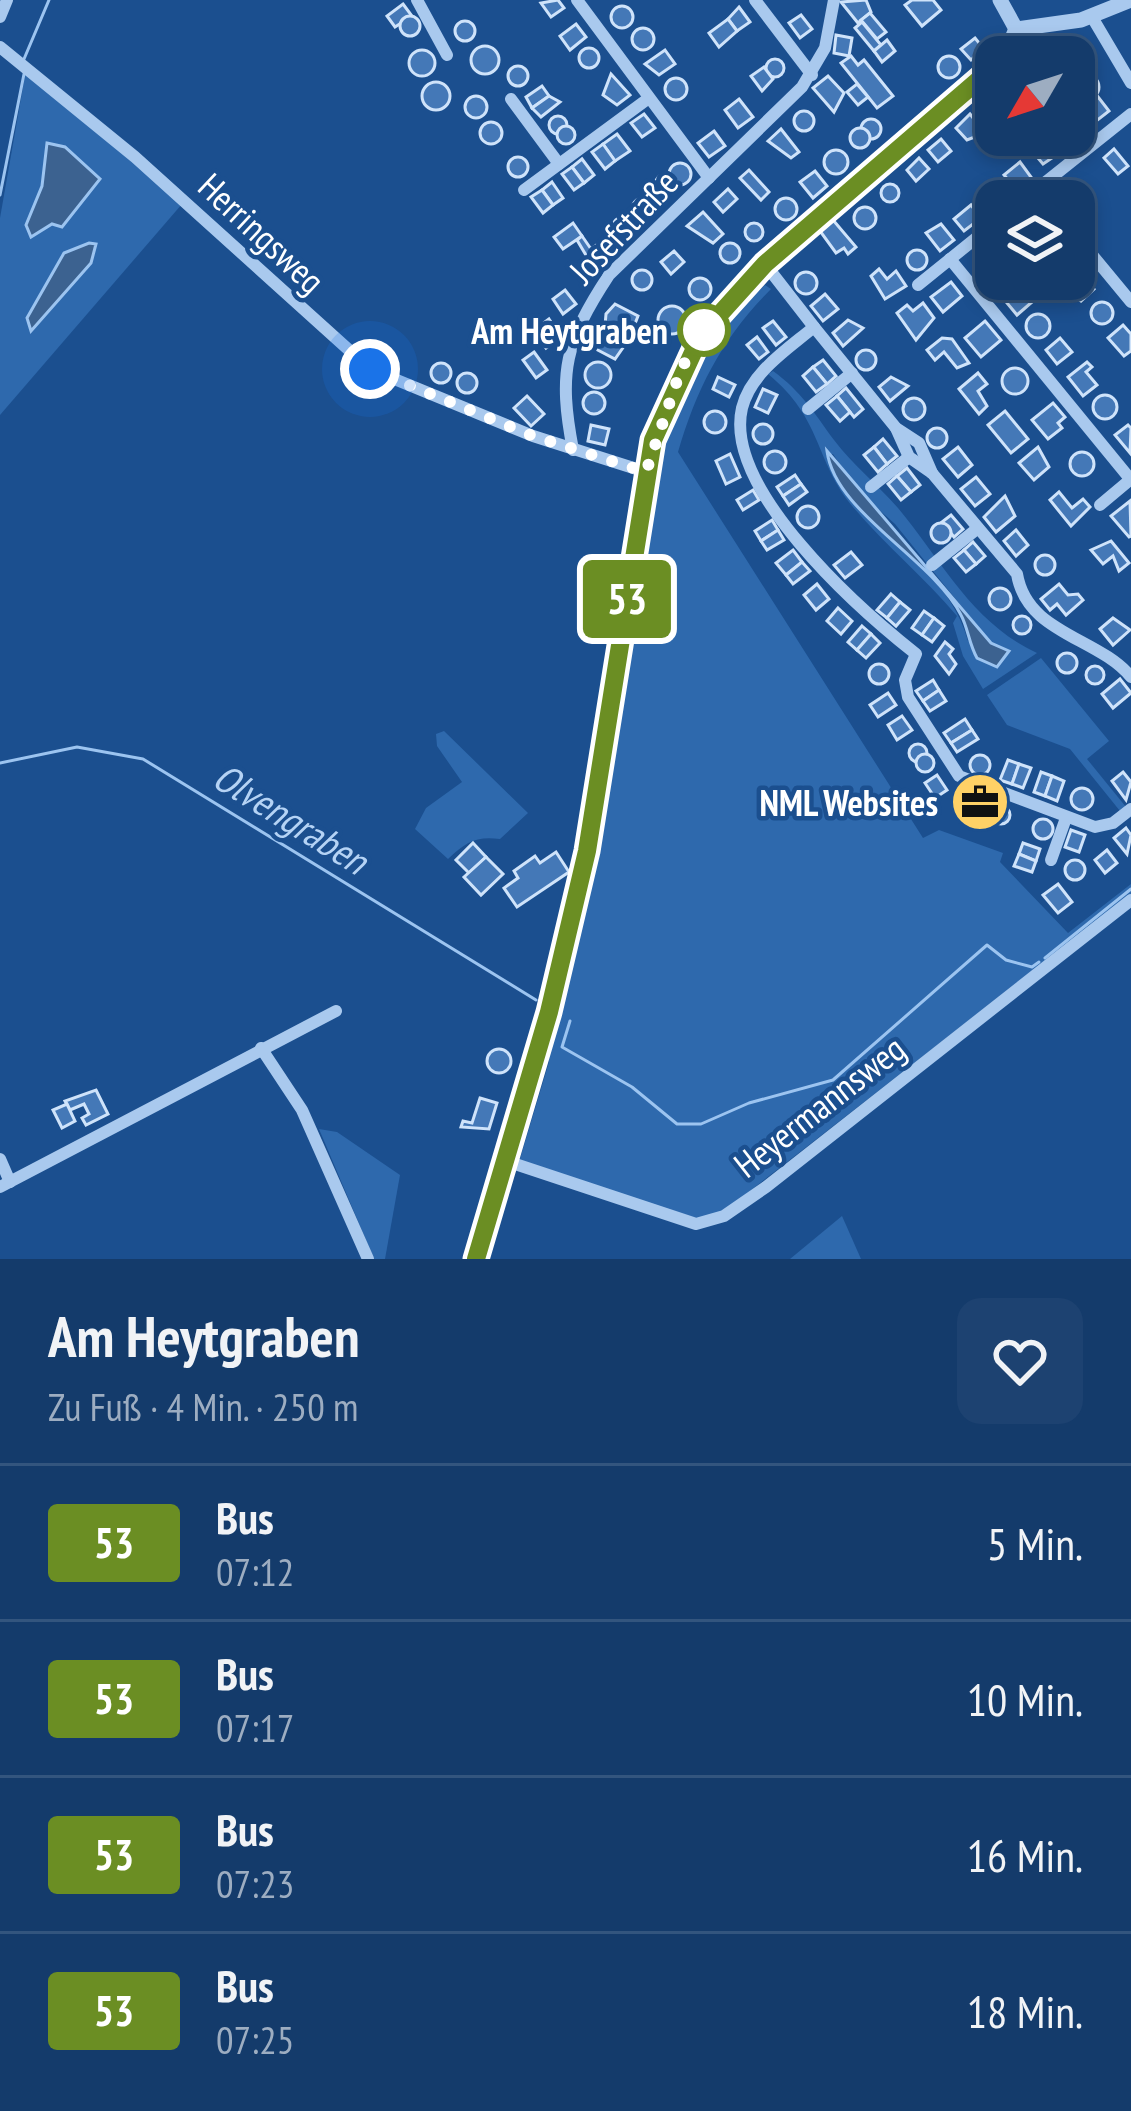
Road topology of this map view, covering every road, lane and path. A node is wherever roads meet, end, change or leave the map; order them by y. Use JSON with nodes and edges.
{"nodes":[{"id":1,"x":7,"y":0,"type":"edge"},
{"id":2,"x":417,"y":0,"type":"edge"},
{"id":3,"x":577,"y":0,"type":"edge"},
{"id":4,"x":755,"y":0,"type":"edge"},
{"id":5,"x":834,"y":0,"type":"edge"},
{"id":6,"x":1000,"y":0,"type":"edge"},
{"id":7,"x":1131,"y":0,"type":"edge"},
{"id":8,"x":0,"y":17,"type":"edge"},
{"id":9,"x":1092,"y":17,"type":"junction"},
{"id":10,"x":1016,"y":29,"type":"junction"},
{"id":11,"x":1013,"y":36,"type":"edge"},
{"id":12,"x":0,"y":47,"type":"edge"},
{"id":13,"x":447,"y":55,"type":"dead end"},
{"id":14,"x":812,"y":75,"type":"junction"},
{"id":15,"x":975,"y":83,"type":"edge"},
{"id":16,"x":1131,"y":83,"type":"edge"},
{"id":17,"x":511,"y":98,"type":"dead end"},
{"id":18,"x":649,"y":98,"type":"junction"},
{"id":19,"x":1131,"y":114,"type":"edge"},
{"id":20,"x":559,"y":164,"type":"junction"},
{"id":21,"x":709,"y":178,"type":"junction"},
{"id":22,"x":1048,"y":180,"type":"edge"},
{"id":23,"x":524,"y":190,"type":"dead end"},
{"id":24,"x":975,"y":239,"type":"edge"},
{"id":25,"x":1095,"y":258,"type":"edge"},
{"id":26,"x":950,"y":259,"type":"junction"},
{"id":27,"x":765,"y":264,"type":"junction"},
{"id":28,"x":918,"y":285,"type":"dead end"},
{"id":29,"x":1131,"y":302,"type":"edge"},
{"id":30,"x":814,"y":327,"type":"junction"},
{"id":31,"x":852,"y":373,"type":"junction"},
{"id":32,"x":808,"y":409,"type":"dead end"},
{"id":33,"x":896,"y":428,"type":"junction"},
{"id":34,"x":573,"y":450,"type":"junction"},
{"id":35,"x":909,"y":457,"type":"junction"},
{"id":36,"x":646,"y":472,"type":"junction"},
{"id":37,"x":932,"y":472,"type":"junction"},
{"id":38,"x":1131,"y":479,"type":"edge"},
{"id":39,"x":871,"y":487,"type":"dead end"},
{"id":40,"x":1100,"y":505,"type":"dead end"},
{"id":41,"x":978,"y":528,"type":"junction"},
{"id":42,"x":932,"y":565,"type":"dead end"},
{"id":43,"x":1131,"y":677,"type":"edge"},
{"id":44,"x":1131,"y":809,"type":"edge"},
{"id":45,"x":1066,"y":818,"type":"junction"},
{"id":46,"x":1051,"y":860,"type":"dead end"},
{"id":47,"x":1131,"y":900,"type":"edge"},
{"id":48,"x":336,"y":1011,"type":"dead end"},
{"id":49,"x":261,"y":1048,"type":"junction"},
{"id":50,"x":0,"y":1159,"type":"edge"},
{"id":51,"x":506,"y":1161,"type":"junction"},
{"id":52,"x":5,"y":1184,"type":"edge"},
{"id":53,"x":368,"y":1259,"type":"edge"},
{"id":54,"x":476,"y":1259,"type":"edge"}],
"edges":[{"from":1,"to":8,"type":"street"},
{"from":2,"to":13,"type":"street"},
{"from":3,"to":18,"type":"street","name":"Josefstraße"},
{"from":4,"to":14,"type":"street"},
{"from":5,"to":14,"type":"street","name":"Josefstraße"},
{"from":6,"to":10,"type":"street"},
{"from":7,"to":9,"type":"street"},
{"from":9,"to":10,"type":"street"},
{"from":9,"to":16,"type":"street"},
{"from":10,"to":11,"type":"street"},
{"from":12,"to":34,"type":"street","name":"Herringsweg"},
{"from":14,"to":21,"type":"street","name":"Josefstraße"},
{"from":15,"to":27,"type":"street"},
{"from":17,"to":20,"type":"street"},
{"from":18,"to":20,"type":"street"},
{"from":18,"to":21,"type":"street","name":"Josefstraße"},
{"from":19,"to":22,"type":"street"},
{"from":20,"to":23,"type":"street"},
{"from":21,"to":34,"type":"street","name":"Josefstraße"},
{"from":24,"to":26,"type":"street"},
{"from":25,"to":29,"type":"street"},
{"from":26,"to":28,"type":"street"},
{"from":26,"to":38,"type":"street"},
{"from":27,"to":30,"type":"street"},
{"from":27,"to":36,"type":"street"},
{"from":30,"to":31,"type":"street"},
{"from":30,"to":45,"type":"street"},
{"from":31,"to":32,"type":"street"},
{"from":31,"to":33,"type":"street"},
{"from":33,"to":35,"type":"street"},
{"from":33,"to":37,"type":"street"},
{"from":34,"to":36,"type":"street"},
{"from":35,"to":37,"type":"street"},
{"from":35,"to":39,"type":"street"},
{"from":36,"to":51,"type":"street"},
{"from":37,"to":41,"type":"street"},
{"from":38,"to":40,"type":"street"},
{"from":41,"to":42,"type":"street"},
{"from":41,"to":43,"type":"street"},
{"from":44,"to":45,"type":"street"},
{"from":45,"to":46,"type":"street"},
{"from":47,"to":51,"type":"street","name":"Heyermannsweg"},
{"from":48,"to":49,"type":"street"},
{"from":49,"to":52,"type":"street"},
{"from":49,"to":53,"type":"street"},
{"from":50,"to":52,"type":"street"},
{"from":51,"to":54,"type":"street"}]}
